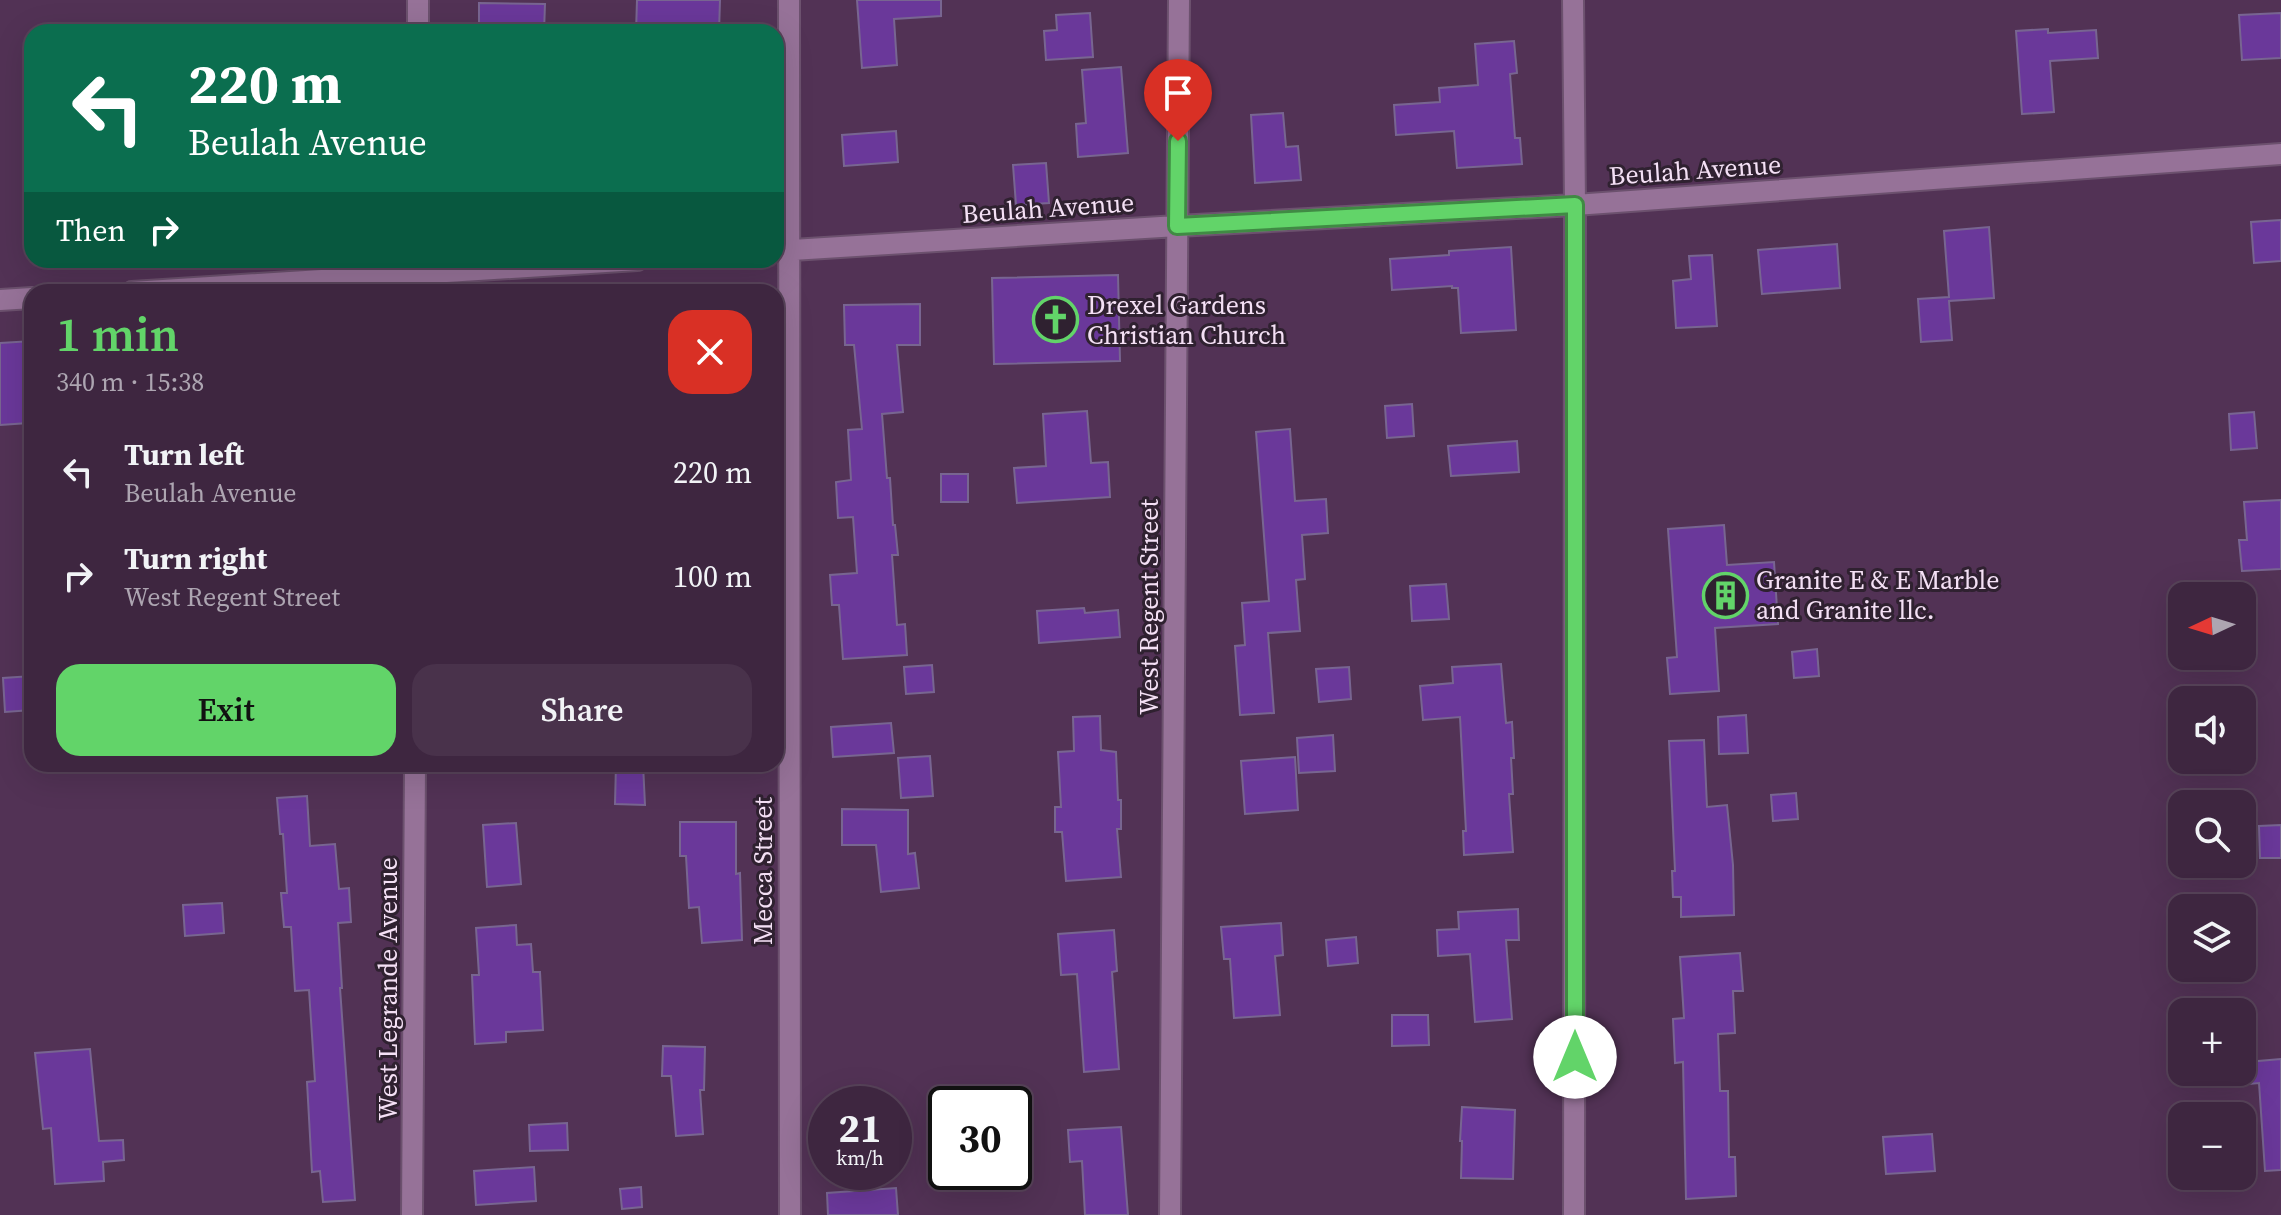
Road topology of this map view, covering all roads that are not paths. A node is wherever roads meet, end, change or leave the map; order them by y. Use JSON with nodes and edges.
{"nodes":[{"id":1,"x":418,"y":0,"type":"edge"},
{"id":2,"x":789,"y":0,"type":"edge"},
{"id":3,"x":1179,"y":0,"type":"edge"},
{"id":4,"x":1573,"y":0,"type":"edge"},
{"id":5,"x":418,"y":24,"type":"edge"},
{"id":6,"x":2281,"y":154,"type":"edge"},
{"id":7,"x":1575,"y":205,"type":"junction"},
{"id":8,"x":784,"y":209,"type":"edge"},
{"id":9,"x":1177,"y":226,"type":"junction"},
{"id":10,"x":784,"y":251,"type":"edge"},
{"id":11,"x":520,"y":268,"type":"edge"},
{"id":12,"x":417,"y":275,"type":"edge"},
{"id":13,"x":266,"y":284,"type":"edge"},
{"id":14,"x":24,"y":298,"type":"edge"},
{"id":15,"x":0,"y":300,"type":"edge"},
{"id":16,"x":784,"y":389,"type":"edge"},
{"id":17,"x":415,"y":772,"type":"edge"},
{"id":18,"x":412,"y":1215,"type":"edge"},
{"id":19,"x":790,"y":1215,"type":"edge"},
{"id":20,"x":1170,"y":1215,"type":"edge"},
{"id":21,"x":1574,"y":1215,"type":"edge"}],
"edges":[{"from":1,"to":5,"type":"street"},
{"from":2,"to":8,"type":"street","name":"Mecca Street"},
{"from":3,"to":9,"type":"street","name":"West Regent Street"},
{"from":4,"to":7,"type":"street"},
{"from":6,"to":7,"type":"street","name":"Beulah Avenue"},
{"from":7,"to":9,"type":"street","name":"Beulah Avenue"},
{"from":7,"to":21,"type":"street"},
{"from":9,"to":10,"type":"street","name":"Beulah Avenue"},
{"from":9,"to":20,"type":"street","name":"West Regent Street"},
{"from":11,"to":12,"type":"street"},
{"from":12,"to":13,"type":"street"},
{"from":14,"to":15,"type":"street"},
{"from":16,"to":19,"type":"street","name":"Mecca Street"},
{"from":17,"to":18,"type":"street","name":"West Legrande Avenue"}]}
